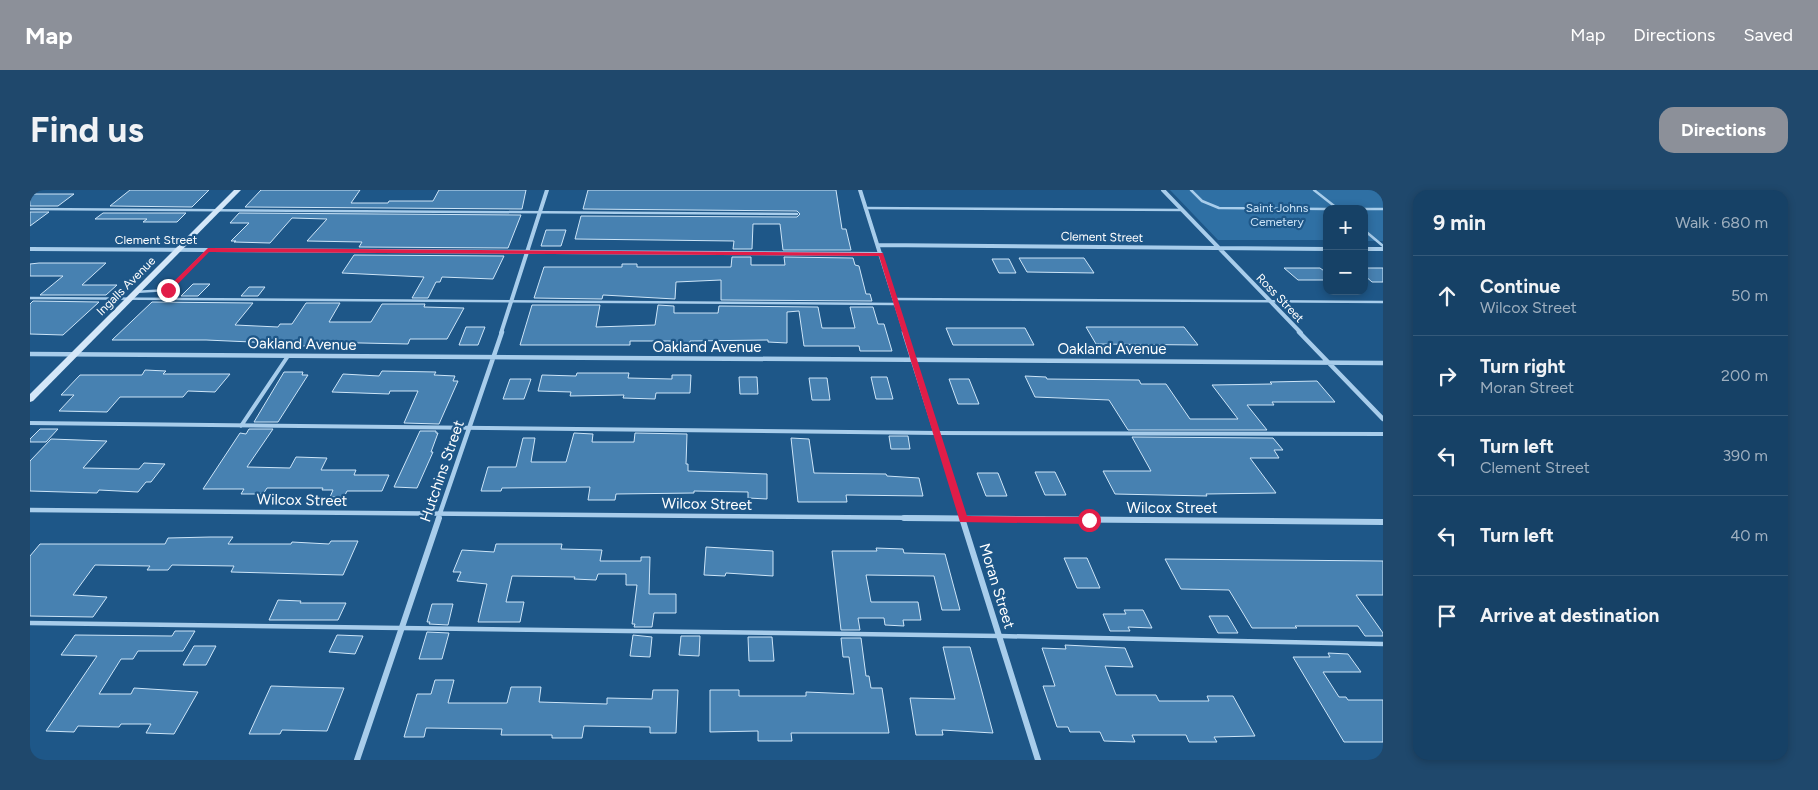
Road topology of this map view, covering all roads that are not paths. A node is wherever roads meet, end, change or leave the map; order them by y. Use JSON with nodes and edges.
{"nodes":[{"id":1,"x":238,"y":190,"type":"edge"},
{"id":2,"x":547,"y":190,"type":"edge"},
{"id":3,"x":860,"y":190,"type":"edge"},
{"id":4,"x":1163,"y":190,"type":"edge"},
{"id":5,"x":1191,"y":190,"type":"edge"},
{"id":6,"x":1314,"y":190,"type":"edge"},
{"id":7,"x":1333,"y":205,"type":"edge"},
{"id":8,"x":866,"y":208,"type":"junction"},
{"id":9,"x":30,"y":209,"type":"edge"},
{"id":10,"x":1323,"y":209,"type":"edge"},
{"id":11,"x":1368,"y":209,"type":"edge"},
{"id":12,"x":218,"y":210,"type":"junction"},
{"id":13,"x":1182,"y":210,"type":"junction"},
{"id":14,"x":1383,"y":210,"type":"edge"},
{"id":15,"x":540,"y":212,"type":"junction"},
{"id":16,"x":797,"y":214,"type":"dead end"},
{"id":17,"x":1368,"y":234,"type":"edge"},
{"id":18,"x":878,"y":245,"type":"junction"},
{"id":19,"x":1219,"y":248,"type":"junction"},
{"id":20,"x":1383,"y":248,"type":"edge"},
{"id":21,"x":30,"y":249,"type":"edge"},
{"id":22,"x":1323,"y":249,"type":"edge"},
{"id":23,"x":1368,"y":249,"type":"edge"},
{"id":24,"x":178,"y":250,"type":"junction"},
{"id":25,"x":208,"y":250,"type":"junction"},
{"id":26,"x":528,"y":252,"type":"junction"},
{"id":27,"x":881,"y":254,"type":"junction"},
{"id":28,"x":136,"y":292,"type":"junction"},
{"id":29,"x":30,"y":298,"type":"edge"},
{"id":30,"x":129,"y":299,"type":"junction"},
{"id":31,"x":513,"y":300,"type":"junction"},
{"id":32,"x":896,"y":302,"type":"junction"},
{"id":33,"x":1270,"y":302,"type":"junction"},
{"id":34,"x":1383,"y":302,"type":"edge"},
{"id":35,"x":30,"y":354,"type":"edge"},
{"id":36,"x":74,"y":355,"type":"junction"},
{"id":37,"x":288,"y":356,"type":"junction"},
{"id":38,"x":493,"y":358,"type":"junction"},
{"id":39,"x":914,"y":361,"type":"junction"},
{"id":40,"x":1329,"y":362,"type":"junction"},
{"id":41,"x":1383,"y":363,"type":"edge"},
{"id":42,"x":30,"y":398,"type":"edge"},
{"id":43,"x":1383,"y":419,"type":"edge"},
{"id":44,"x":30,"y":423,"type":"edge"},
{"id":45,"x":241,"y":426,"type":"junction"},
{"id":46,"x":470,"y":428,"type":"junction"},
{"id":47,"x":937,"y":433,"type":"junction"},
{"id":48,"x":1383,"y":434,"type":"edge"},
{"id":49,"x":30,"y":510,"type":"edge"},
{"id":50,"x":440,"y":514,"type":"junction"},
{"id":51,"x":964,"y":520,"type":"junction"},
{"id":52,"x":1383,"y":522,"type":"edge"},
{"id":53,"x":30,"y":623,"type":"edge"},
{"id":54,"x":402,"y":626,"type":"junction"},
{"id":55,"x":1000,"y":636,"type":"junction"},
{"id":56,"x":1383,"y":644,"type":"edge"},
{"id":57,"x":357,"y":760,"type":"edge"},
{"id":58,"x":1038,"y":760,"type":"edge"}],
"edges":[{"from":1,"to":12,"type":"street","name":"Ingalls Avenue"},
{"from":2,"to":15,"type":"street","name":"Hutchins Street"},
{"from":3,"to":8,"type":"street","name":"Moran Street"},
{"from":4,"to":13,"type":"street","name":"Ross Street"},
{"from":5,"to":10,"type":"lane"},
{"from":6,"to":7,"type":"lane"},
{"from":8,"to":13,"type":"lane"},
{"from":8,"to":18,"type":"street","name":"Moran Street"},
{"from":9,"to":12,"type":"lane"},
{"from":11,"to":14,"type":"lane"},
{"from":12,"to":15,"type":"lane"},
{"from":12,"to":24,"type":"street","name":"Ingalls Avenue"},
{"from":13,"to":19,"type":"street","name":"Ross Street"},
{"from":15,"to":16,"type":"lane"},
{"from":15,"to":26,"type":"street","name":"Hutchins Street"},
{"from":17,"to":20,"type":"lane"},
{"from":18,"to":19,"type":"street","name":"Clement Street"},
{"from":18,"to":27,"type":"street","name":"Moran Street"},
{"from":19,"to":22,"type":"street","name":"Clement Street"},
{"from":19,"to":33,"type":"street","name":"Ross Street"},
{"from":20,"to":23,"type":"street"},
{"from":21,"to":24,"type":"street","name":"Clement Street"},
{"from":24,"to":25,"type":"street","name":"Clement Street"},
{"from":24,"to":28,"type":"street","name":"Ingalls Avenue"},
{"from":25,"to":26,"type":"street","name":"Clement Street"},
{"from":25,"to":28,"type":"lane"},
{"from":26,"to":27,"type":"street","name":"Clement Street"},
{"from":26,"to":31,"type":"street","name":"Hutchins Street"},
{"from":27,"to":32,"type":"street","name":"Moran Street"},
{"from":28,"to":30,"type":"street","name":"Ingalls Avenue"},
{"from":29,"to":30,"type":"lane"},
{"from":30,"to":31,"type":"lane"},
{"from":30,"to":36,"type":"street","name":"Ingalls Avenue"},
{"from":31,"to":32,"type":"lane"},
{"from":31,"to":38,"type":"street","name":"Hutchins Street"},
{"from":32,"to":33,"type":"lane"},
{"from":32,"to":39,"type":"street","name":"Moran Street"},
{"from":33,"to":34,"type":"lane"},
{"from":33,"to":40,"type":"street","name":"Ross Street"},
{"from":35,"to":36,"type":"street","name":"Oakland Avenue"},
{"from":36,"to":37,"type":"street","name":"Oakland Avenue"},
{"from":36,"to":42,"type":"street","name":"Ingalls Avenue"},
{"from":37,"to":38,"type":"street","name":"Oakland Avenue"},
{"from":37,"to":45,"type":"lane"},
{"from":38,"to":39,"type":"street","name":"Oakland Avenue"},
{"from":38,"to":46,"type":"street","name":"Hutchins Street"},
{"from":39,"to":40,"type":"street","name":"Oakland Avenue"},
{"from":39,"to":47,"type":"street","name":"Moran Street"},
{"from":40,"to":41,"type":"street","name":"Oakland Avenue"},
{"from":40,"to":43,"type":"street","name":"Ross Street"},
{"from":44,"to":45,"type":"lane"},
{"from":45,"to":46,"type":"lane"},
{"from":46,"to":47,"type":"lane"},
{"from":46,"to":50,"type":"street","name":"Hutchins Street"},
{"from":47,"to":48,"type":"lane"},
{"from":47,"to":51,"type":"street","name":"Moran Street"},
{"from":49,"to":50,"type":"street","name":"Wilcox Street"},
{"from":50,"to":51,"type":"street","name":"Wilcox Street"},
{"from":50,"to":54,"type":"street","name":"Hutchins Street"},
{"from":51,"to":52,"type":"street","name":"Wilcox Street"},
{"from":51,"to":55,"type":"street","name":"Moran Street"},
{"from":53,"to":54,"type":"lane"},
{"from":54,"to":55,"type":"lane"},
{"from":54,"to":57,"type":"street","name":"Hutchins Street"},
{"from":55,"to":56,"type":"lane"},
{"from":55,"to":58,"type":"street","name":"Moran Street"}]}
